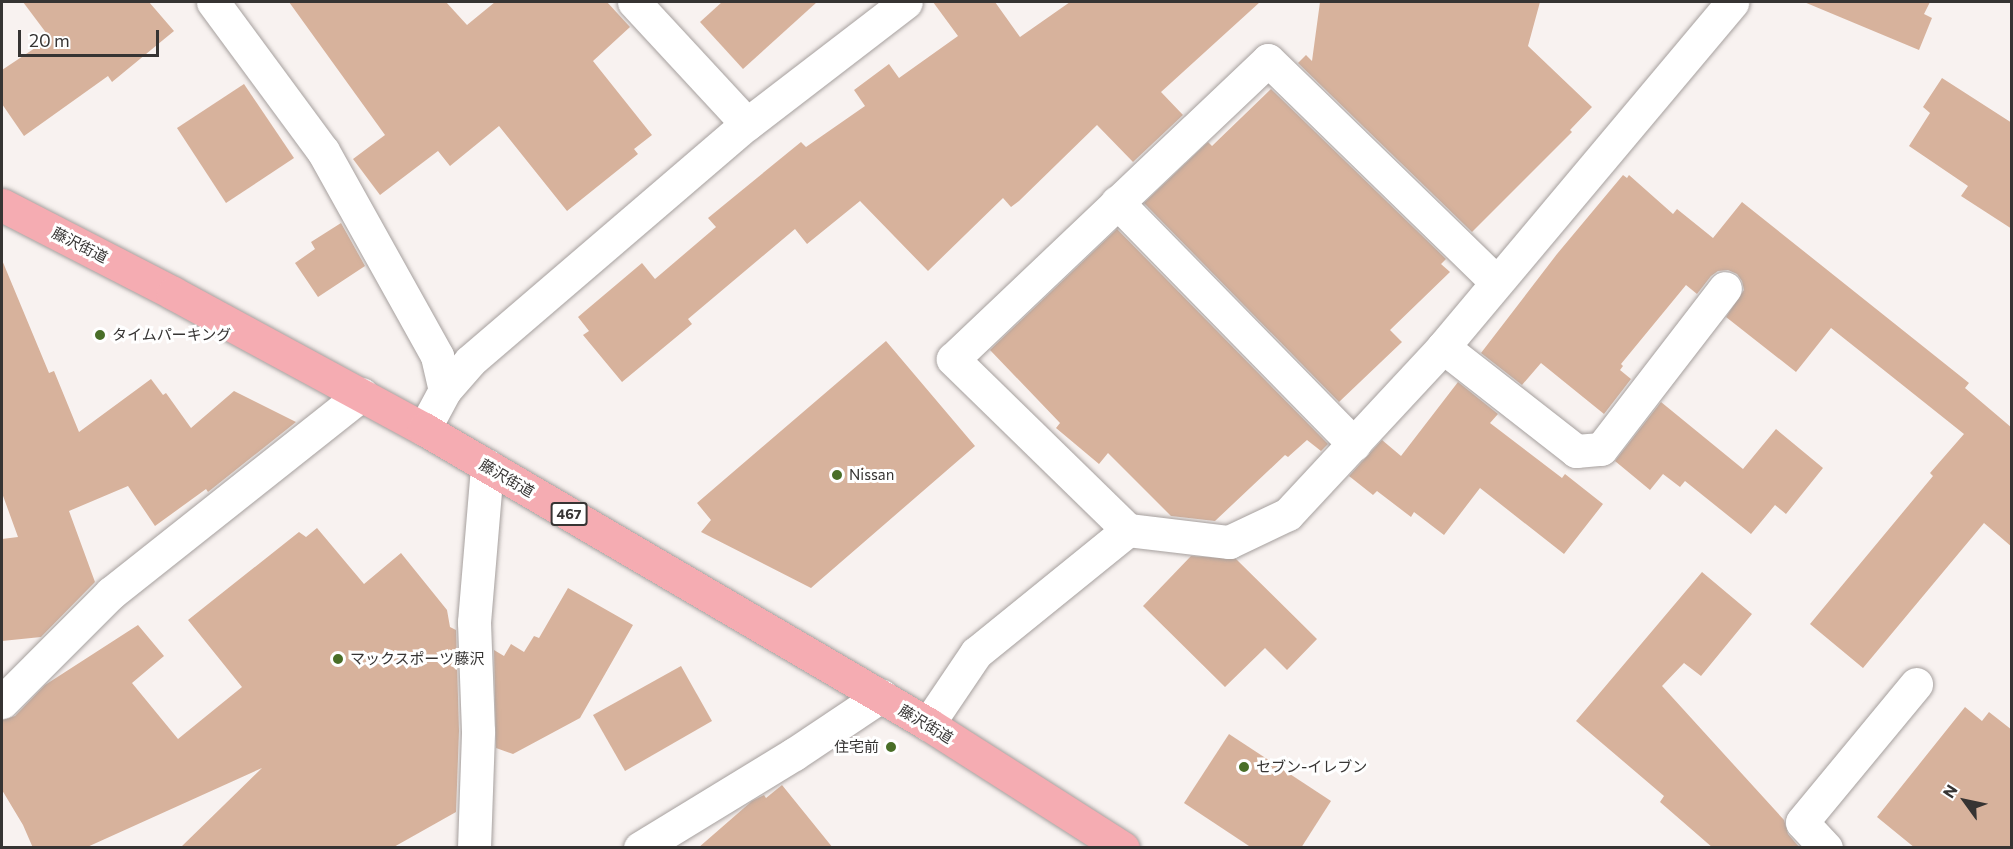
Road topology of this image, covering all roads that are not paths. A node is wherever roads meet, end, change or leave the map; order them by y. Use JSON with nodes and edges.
{"nodes":[{"id":1,"x":213,"y":2,"type":"edge"},
{"id":2,"x":634,"y":2,"type":"edge"},
{"id":3,"x":906,"y":2,"type":"edge"},
{"id":4,"x":1732,"y":2,"type":"edge"},
{"id":5,"x":747,"y":124,"type":"junction"},
{"id":6,"x":1117,"y":202,"type":"junction"},
{"id":7,"x":2,"y":205,"type":"edge"},
{"id":8,"x":1497,"y":282,"type":"junction"},
{"id":9,"x":1725,"y":288,"type":"dead end"},
{"id":10,"x":1443,"y":347,"type":"junction"},
{"id":11,"x":445,"y":390,"type":"junction"},
{"id":12,"x":362,"y":394,"type":"junction"},
{"id":13,"x":424,"y":429,"type":"junction"},
{"id":14,"x":1354,"y":444,"type":"junction"},
{"id":15,"x":487,"y":466,"type":"junction"},
{"id":16,"x":1128,"y":530,"type":"junction"},
{"id":17,"x":1916,"y":684,"type":"dead end"},
{"id":18,"x":881,"y":696,"type":"junction"},
{"id":19,"x":2,"y":702,"type":"edge"},
{"id":20,"x":928,"y":724,"type":"junction"},
{"id":21,"x":474,"y":848,"type":"edge"},
{"id":22,"x":640,"y":848,"type":"edge"},
{"id":23,"x":1123,"y":848,"type":"edge"},
{"id":24,"x":1826,"y":848,"type":"edge"}],
"edges":[{"from":1,"to":11,"type":"street"},
{"from":2,"to":5,"type":"street"},
{"from":3,"to":5,"type":"street"},
{"from":4,"to":8,"type":"street"},
{"from":5,"to":11,"type":"street"},
{"from":6,"to":8,"type":"street"},
{"from":6,"to":14,"type":"street"},
{"from":6,"to":16,"type":"street"},
{"from":7,"to":12,"type":"highway","name":"藤沢街道","number":"467"},
{"from":8,"to":10,"type":"street"},
{"from":9,"to":10,"type":"street"},
{"from":10,"to":14,"type":"street"},
{"from":11,"to":13,"type":"street"},
{"from":12,"to":13,"type":"highway","name":"藤沢街道","number":"467"},
{"from":12,"to":19,"type":"street"},
{"from":13,"to":15,"type":"highway","name":"藤沢街道","number":"467"},
{"from":14,"to":16,"type":"street"},
{"from":15,"to":18,"type":"highway","name":"藤沢街道","number":"467"},
{"from":15,"to":21,"type":"street"},
{"from":16,"to":20,"type":"street"},
{"from":17,"to":24,"type":"street"},
{"from":18,"to":20,"type":"highway","name":"藤沢街道","number":"467"},
{"from":18,"to":22,"type":"street"},
{"from":20,"to":23,"type":"highway","name":"藤沢街道","number":"467"}]}
